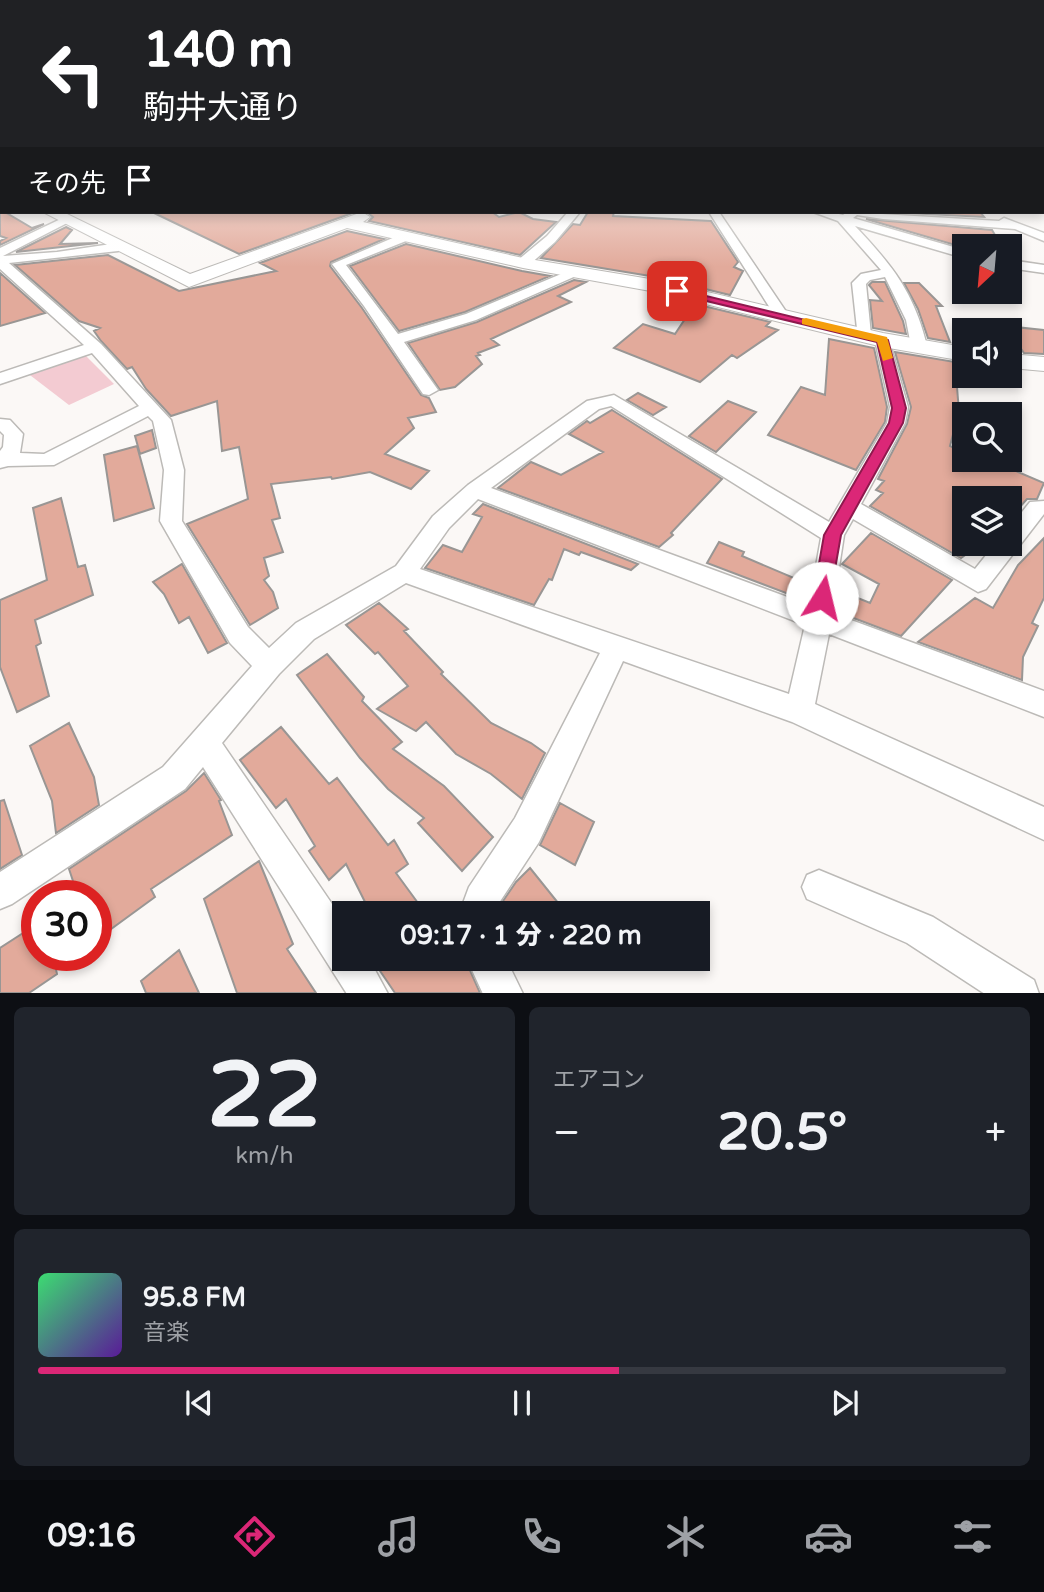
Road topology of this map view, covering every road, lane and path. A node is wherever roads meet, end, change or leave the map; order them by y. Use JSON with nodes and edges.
{"nodes":[{"id":1,"x":370,"y":214,"type":"edge"},
{"id":2,"x":572,"y":214,"type":"edge"},
{"id":3,"x":715,"y":214,"type":"edge"},
{"id":4,"x":873,"y":214,"type":"edge"},
{"id":5,"x":1003,"y":214,"type":"edge"},
{"id":6,"x":59,"y":216,"type":"edge"},
{"id":7,"x":848,"y":216,"type":"edge"},
{"id":8,"x":345,"y":223,"type":"junction"},
{"id":9,"x":1014,"y":226,"type":"junction"},
{"id":10,"x":1044,"y":237,"type":"edge"},
{"id":11,"x":402,"y":238,"type":"junction"},
{"id":12,"x":118,"y":247,"type":"junction"},
{"id":13,"x":952,"y":250,"type":"edge"},
{"id":14,"x":0,"y":253,"type":"edge"},
{"id":15,"x":0,"y":261,"type":"edge"},
{"id":16,"x":523,"y":263,"type":"junction"},
{"id":17,"x":1022,"y":266,"type":"edge"},
{"id":18,"x":1044,"y":269,"type":"edge"},
{"id":19,"x":578,"y":272,"type":"junction"},
{"id":20,"x":890,"y":272,"type":"junction"},
{"id":21,"x":782,"y":316,"type":"junction"},
{"id":22,"x":873,"y":337,"type":"junction"},
{"id":23,"x":394,"y":340,"type":"junction"},
{"id":24,"x":919,"y":346,"type":"junction"},
{"id":25,"x":95,"y":347,"type":"junction"},
{"id":26,"x":952,"y":352,"type":"edge"},
{"id":27,"x":1022,"y":362,"type":"edge"},
{"id":28,"x":1044,"y":364,"type":"edge"},
{"id":29,"x":0,"y":379,"type":"edge"},
{"id":30,"x":429,"y":390,"type":"dead end"},
{"id":31,"x":151,"y":407,"type":"junction"},
{"id":32,"x":0,"y":425,"type":"edge"},
{"id":33,"x":2,"y":460,"type":"edge"},
{"id":34,"x":475,"y":490,"type":"junction"},
{"id":35,"x":849,"y":507,"type":"junction"},
{"id":36,"x":1038,"y":507,"type":"dead end"},
{"id":37,"x":1022,"y":527,"type":"edge"},
{"id":38,"x":833,"y":535,"type":"junction"},
{"id":39,"x":999,"y":556,"type":"edge"},
{"id":40,"x":404,"y":573,"type":"junction"},
{"id":41,"x":819,"y":619,"type":"junction"},
{"id":42,"x":617,"y":646,"type":"junction"},
{"id":43,"x":269,"y":666,"type":"junction"},
{"id":44,"x":1044,"y":704,"type":"edge"},
{"id":45,"x":799,"y":711,"type":"junction"},
{"id":46,"x":205,"y":743,"type":"junction"},
{"id":47,"x":1044,"y":824,"type":"edge"},
{"id":48,"x":819,"y":887,"type":"dead end"},
{"id":49,"x":0,"y":892,"type":"edge"},
{"id":50,"x":481,"y":901,"type":"edge"},
{"id":51,"x":332,"y":936,"type":"edge"},
{"id":52,"x":355,"y":971,"type":"edge"},
{"id":53,"x":492,"y":971,"type":"edge"},
{"id":54,"x":369,"y":993,"type":"edge"},
{"id":55,"x":504,"y":993,"type":"edge"},
{"id":56,"x":1020,"y":993,"type":"edge"}],
"edges":[{"from":1,"to":8,"type":"street"},
{"from":2,"to":16,"type":"street"},
{"from":3,"to":21,"type":"street"},
{"from":4,"to":9,"type":"street"},
{"from":5,"to":9,"type":"street"},
{"from":6,"to":12,"type":"street"},
{"from":6,"to":14,"type":"street"},
{"from":7,"to":13,"type":"street"},
{"from":7,"to":20,"type":"street"},
{"from":8,"to":11,"type":"street"},
{"from":8,"to":12,"type":"street"},
{"from":9,"to":10,"type":"street"},
{"from":11,"to":16,"type":"street"},
{"from":11,"to":23,"type":"street"},
{"from":12,"to":15,"type":"street"},
{"from":15,"to":25,"type":"street"},
{"from":16,"to":19,"type":"street"},
{"from":17,"to":18,"type":"street"},
{"from":19,"to":21,"type":"street"},
{"from":19,"to":23,"type":"street"},
{"from":20,"to":22,"type":"street"},
{"from":20,"to":24,"type":"street"},
{"from":21,"to":22,"type":"street"},
{"from":22,"to":24,"type":"street"},
{"from":22,"to":35,"type":"street"},
{"from":23,"to":30,"type":"street"},
{"from":24,"to":26,"type":"street"},
{"from":25,"to":29,"type":"street"},
{"from":25,"to":31,"type":"street"},
{"from":27,"to":28,"type":"street"},
{"from":31,"to":33,"type":"street"},
{"from":31,"to":43,"type":"street"},
{"from":32,"to":33,"type":"street"},
{"from":34,"to":38,"type":"street"},
{"from":34,"to":40,"type":"street"},
{"from":34,"to":41,"type":"street"},
{"from":35,"to":38,"type":"street"},
{"from":35,"to":39,"type":"street"},
{"from":36,"to":37,"type":"street"},
{"from":38,"to":41,"type":"street"},
{"from":40,"to":42,"type":"street"},
{"from":40,"to":43,"type":"street"},
{"from":41,"to":44,"type":"street"},
{"from":41,"to":45,"type":"street"},
{"from":42,"to":45,"type":"street"},
{"from":42,"to":50,"type":"street"},
{"from":43,"to":46,"type":"street"},
{"from":45,"to":47,"type":"street"},
{"from":46,"to":49,"type":"street"},
{"from":46,"to":51,"type":"street"},
{"from":48,"to":56,"type":"street"},
{"from":52,"to":54,"type":"street"},
{"from":53,"to":55,"type":"street"}]}
